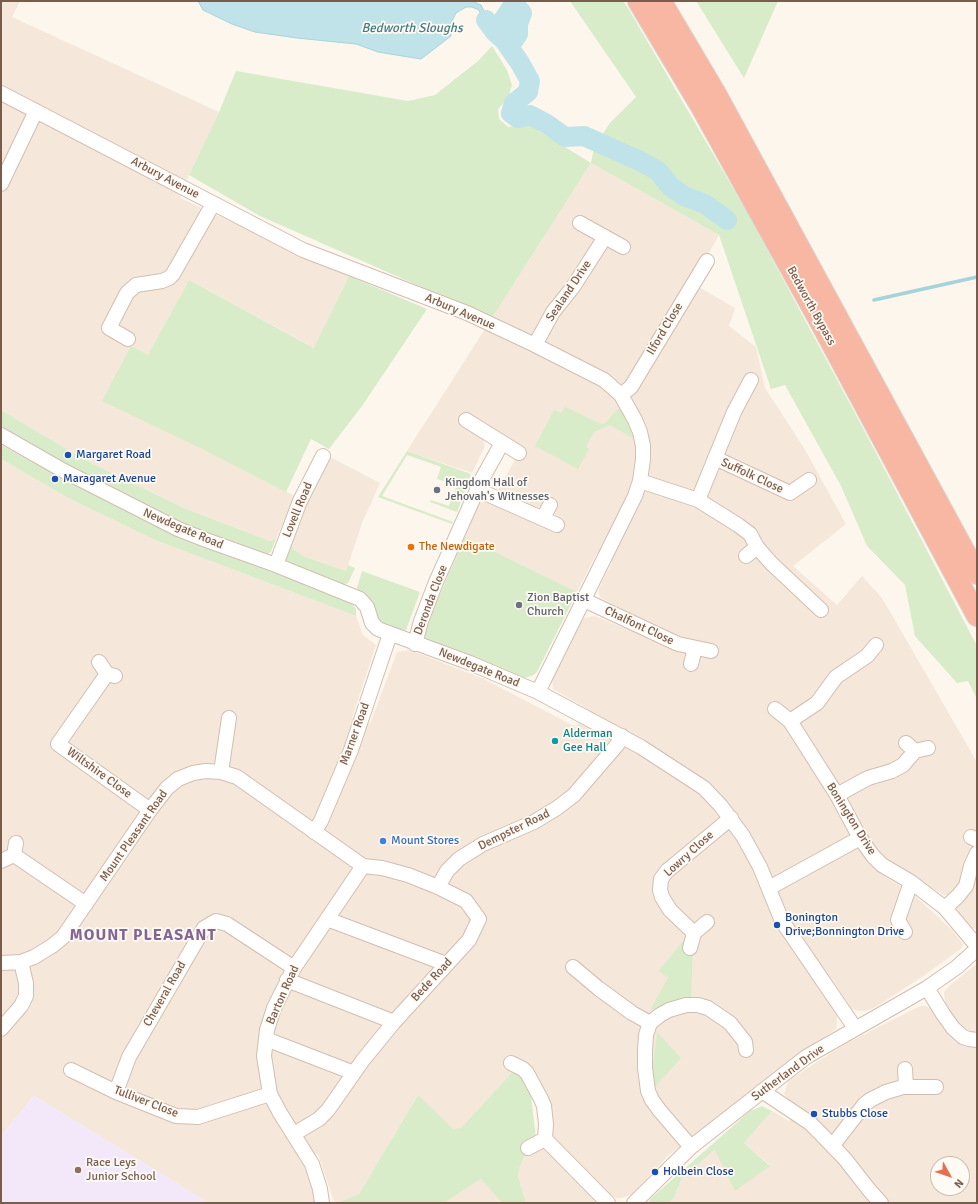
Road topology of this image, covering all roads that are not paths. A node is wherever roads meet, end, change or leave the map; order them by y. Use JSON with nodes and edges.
{"nodes":[{"id":1,"x":638,"y":1,"type":"edge"},
{"id":2,"x":661,"y":1,"type":"edge"},
{"id":3,"x":1,"y":93,"type":"edge"},
{"id":4,"x":36,"y":111,"type":"junction"},
{"id":5,"x":1,"y":184,"type":"edge"},
{"id":6,"x":213,"y":204,"type":"junction"},
{"id":7,"x":580,"y":223,"type":"dead end"},
{"id":8,"x":605,"y":237,"type":"junction"},
{"id":9,"x":623,"y":247,"type":"dead end"},
{"id":10,"x":707,"y":261,"type":"dead end"},
{"id":11,"x":128,"y":339,"type":"dead end"},
{"id":12,"x":535,"y":345,"type":"junction"},
{"id":13,"x":751,"y":380,"type":"dead end"},
{"id":14,"x":621,"y":395,"type":"junction"},
{"id":15,"x":466,"y":420,"type":"dead end"},
{"id":16,"x":1,"y":435,"type":"edge"},
{"id":17,"x":502,"y":443,"type":"junction"},
{"id":18,"x":518,"y":453,"type":"dead end"},
{"id":19,"x":323,"y":456,"type":"dead end"},
{"id":20,"x":715,"y":458,"type":"junction"},
{"id":21,"x":809,"y":480,"type":"dead end"},
{"id":22,"x":640,"y":481,"type":"junction"},
{"id":23,"x":478,"y":490,"type":"junction"},
{"id":24,"x":698,"y":500,"type":"junction"},
{"id":25,"x":550,"y":505,"type":"dead end"},
{"id":26,"x":543,"y":518,"type":"junction"},
{"id":27,"x":557,"y":525,"type":"dead end"},
{"id":28,"x":757,"y":547,"type":"junction"},
{"id":29,"x":746,"y":556,"type":"dead end"},
{"id":30,"x":276,"y":565,"type":"junction"},
{"id":31,"x":977,"y":574,"type":"edge"},
{"id":32,"x":584,"y":600,"type":"junction"},
{"id":33,"x":820,"y":610,"type":"dead end"},
{"id":34,"x":977,"y":616,"type":"edge"},
{"id":35,"x":390,"y":634,"type":"junction"},
{"id":36,"x":415,"y":644,"type":"junction"},
{"id":37,"x":876,"y":645,"type":"dead end"},
{"id":38,"x":695,"y":648,"type":"junction"},
{"id":39,"x":711,"y":651,"type":"dead end"},
{"id":40,"x":99,"y":662,"type":"dead end"},
{"id":41,"x":691,"y":664,"type":"dead end"},
{"id":42,"x":538,"y":692,"type":"junction"},
{"id":43,"x":775,"y":709,"type":"dead end"},
{"id":44,"x":229,"y":718,"type":"dead end"},
{"id":45,"x":790,"y":721,"type":"junction"},
{"id":46,"x":622,"y":736,"type":"junction"},
{"id":47,"x":916,"y":747,"type":"dead end"},
{"id":48,"x":221,"y":772,"type":"junction"},
{"id":49,"x":837,"y":795,"type":"junction"},
{"id":50,"x":150,"y":810,"type":"junction"},
{"id":51,"x":730,"y":818,"type":"junction"},
{"id":52,"x":314,"y":832,"type":"junction"},
{"id":53,"x":860,"y":838,"type":"junction"},
{"id":54,"x":977,"y":853,"type":"edge"},
{"id":55,"x":1,"y":861,"type":"edge"},
{"id":56,"x":363,"y":866,"type":"junction"},
{"id":57,"x":911,"y":882,"type":"junction"},
{"id":58,"x":438,"y":888,"type":"junction"},
{"id":59,"x":769,"y":888,"type":"junction"},
{"id":60,"x":86,"y":904,"type":"junction"},
{"id":61,"x":945,"y":908,"type":"junction"},
{"id":62,"x":327,"y":919,"type":"junction"},
{"id":63,"x":707,"y":922,"type":"dead end"},
{"id":64,"x":905,"y":932,"type":"dead end"},
{"id":65,"x":694,"y":933,"type":"junction"},
{"id":66,"x":977,"y":946,"type":"edge"},
{"id":67,"x":690,"y":948,"type":"dead end"},
{"id":68,"x":977,"y":949,"type":"edge"},
{"id":69,"x":21,"y":962,"type":"junction"},
{"id":70,"x":1,"y":963,"type":"edge"},
{"id":71,"x":446,"y":964,"type":"junction"},
{"id":72,"x":573,"y":967,"type":"dead end"},
{"id":73,"x":290,"y":974,"type":"junction"},
{"id":74,"x":927,"y":988,"type":"junction"},
{"id":75,"x":394,"y":1022,"type":"junction"},
{"id":76,"x":650,"y":1023,"type":"junction"},
{"id":77,"x":856,"y":1028,"type":"junction"},
{"id":78,"x":1,"y":1030,"type":"edge"},
{"id":79,"x":266,"y":1039,"type":"junction"},
{"id":80,"x":977,"y":1040,"type":"edge"},
{"id":81,"x":746,"y":1050,"type":"dead end"},
{"id":82,"x":511,"y":1063,"type":"dead end"},
{"id":83,"x":905,"y":1069,"type":"dead end"},
{"id":84,"x":71,"y":1070,"type":"dead end"},
{"id":85,"x":354,"y":1072,"type":"junction"},
{"id":86,"x":906,"y":1087,"type":"junction"},
{"id":87,"x":936,"y":1087,"type":"dead end"},
{"id":88,"x":762,"y":1091,"type":"junction"},
{"id":89,"x":116,"y":1092,"type":"junction"},
{"id":90,"x":270,"y":1094,"type":"junction"},
{"id":91,"x":294,"y":1134,"type":"junction"},
{"id":92,"x":545,"y":1139,"type":"junction"},
{"id":93,"x":833,"y":1145,"type":"junction"},
{"id":94,"x":691,"y":1147,"type":"junction"},
{"id":95,"x":528,"y":1148,"type":"dead end"},
{"id":96,"x":322,"y":1203,"type":"edge"},
{"id":97,"x":608,"y":1203,"type":"edge"},
{"id":98,"x":634,"y":1203,"type":"edge"},
{"id":99,"x":881,"y":1203,"type":"edge"}],
"edges":[{"from":1,"to":34,"type":"highway","name":"Bedworth Bypass"},
{"from":2,"to":31,"type":"highway","name":"Bedworth Bypass"},
{"from":3,"to":4,"type":"street","name":"Arbury Avenue"},
{"from":4,"to":5,"type":"street"},
{"from":4,"to":6,"type":"street","name":"Arbury Avenue"},
{"from":6,"to":11,"type":"street"},
{"from":6,"to":12,"type":"street","name":"Arbury Avenue"},
{"from":7,"to":8,"type":"street"},
{"from":8,"to":9,"type":"street"},
{"from":8,"to":12,"type":"street","name":"Sealand Drive"},
{"from":10,"to":14,"type":"street","name":"Ilford Close"},
{"from":12,"to":14,"type":"street","name":"Arbury Avenue"},
{"from":13,"to":20,"type":"street","name":"Suffolk Close"},
{"from":14,"to":22,"type":"street","name":"Arbury Avenue"},
{"from":15,"to":17,"type":"street"},
{"from":16,"to":30,"type":"street","name":"Newdegate Road"},
{"from":17,"to":18,"type":"street"},
{"from":17,"to":23,"type":"street","name":"Deronda Close"},
{"from":19,"to":30,"type":"street","name":"Lovell Road"},
{"from":20,"to":21,"type":"street","name":"Suffolk Close"},
{"from":20,"to":24,"type":"street","name":"Suffolk Close"},
{"from":22,"to":24,"type":"street"},
{"from":22,"to":32,"type":"street","name":"Arbury Avenue"},
{"from":23,"to":26,"type":"street"},
{"from":23,"to":36,"type":"street","name":"Deronda Close"},
{"from":24,"to":28,"type":"street"},
{"from":25,"to":26,"type":"street"},
{"from":26,"to":27,"type":"street"},
{"from":28,"to":29,"type":"street"},
{"from":28,"to":33,"type":"street"},
{"from":30,"to":35,"type":"street","name":"Newdegate Road"},
{"from":32,"to":38,"type":"street","name":"Chalfont Close"},
{"from":32,"to":42,"type":"street","name":"Arbury Avenue"},
{"from":35,"to":36,"type":"street","name":"Newdegate Road"},
{"from":35,"to":52,"type":"street","name":"Marner Road"},
{"from":36,"to":42,"type":"street","name":"Newdegate Road"},
{"from":37,"to":45,"type":"street"},
{"from":38,"to":39,"type":"street","name":"Chalfont Close"},
{"from":38,"to":41,"type":"street"},
{"from":40,"to":50,"type":"street","name":"Wiltshire Close"},
{"from":42,"to":46,"type":"street","name":"Newdegate Road"},
{"from":43,"to":45,"type":"street","name":"Bonington Drive"},
{"from":44,"to":48,"type":"street"},
{"from":45,"to":49,"type":"street","name":"Bonington Drive"},
{"from":46,"to":51,"type":"street","name":"Newdegate Road"},
{"from":46,"to":58,"type":"street","name":"Dempster Road"},
{"from":47,"to":49,"type":"street"},
{"from":48,"to":50,"type":"street","name":"Mount Pleasant Road"},
{"from":48,"to":52,"type":"street","name":"Mount Pleasant Road"},
{"from":49,"to":53,"type":"street","name":"Bonington Drive"},
{"from":50,"to":60,"type":"street","name":"Mount Pleasant Road"},
{"from":51,"to":59,"type":"street","name":"Newdegate Road"},
{"from":51,"to":65,"type":"street","name":"Lowry Close"},
{"from":52,"to":56,"type":"street","name":"Mount Pleasant Road"},
{"from":53,"to":57,"type":"street","name":"Bonington Drive"},
{"from":53,"to":59,"type":"street"},
{"from":54,"to":61,"type":"street"},
{"from":55,"to":60,"type":"street"},
{"from":56,"to":58,"type":"street","name":"Bede Road"},
{"from":56,"to":62,"type":"street","name":"Barton Road"},
{"from":57,"to":61,"type":"street","name":"Bonington Drive"},
{"from":57,"to":64,"type":"street"},
{"from":58,"to":71,"type":"street","name":"Bede Road"},
{"from":59,"to":77,"type":"street","name":"Newdegate Road"},
{"from":60,"to":69,"type":"street","name":"Mount Pleasant Road"},
{"from":61,"to":66,"type":"street","name":"Bonington Drive"},
{"from":62,"to":71,"type":"street"},
{"from":62,"to":73,"type":"street","name":"Barton Road"},
{"from":63,"to":65,"type":"street"},
{"from":65,"to":67,"type":"street"},
{"from":68,"to":74,"type":"street","name":"Sutherland Drive"},
{"from":69,"to":70,"type":"street","name":"Mount Pleasant Road"},
{"from":69,"to":78,"type":"street"},
{"from":71,"to":75,"type":"street","name":"Bede Road"},
{"from":72,"to":76,"type":"street"},
{"from":73,"to":75,"type":"street","name":"Cheveral Road"},
{"from":73,"to":79,"type":"street","name":"Barton Road"},
{"from":73,"to":89,"type":"street","name":"Cheveral Road"},
{"from":74,"to":77,"type":"street","name":"Sutherland Drive"},
{"from":74,"to":80,"type":"street"},
{"from":75,"to":85,"type":"street","name":"Bede Road"},
{"from":76,"to":81,"type":"street"},
{"from":76,"to":94,"type":"street"},
{"from":77,"to":88,"type":"street","name":"Sutherland Drive"},
{"from":79,"to":85,"type":"street"},
{"from":79,"to":90,"type":"street","name":"Barton Road"},
{"from":82,"to":92,"type":"street"},
{"from":83,"to":86,"type":"street"},
{"from":84,"to":89,"type":"street","name":"Tulliver Close"},
{"from":85,"to":91,"type":"street","name":"Bede Road"},
{"from":86,"to":87,"type":"street"},
{"from":86,"to":93,"type":"street"},
{"from":88,"to":93,"type":"street"},
{"from":88,"to":94,"type":"street","name":"Sutherland Drive"},
{"from":89,"to":90,"type":"street","name":"Tulliver Close"},
{"from":90,"to":91,"type":"street","name":"Barton Road"},
{"from":91,"to":96,"type":"street","name":"Barton Road"},
{"from":92,"to":95,"type":"street"},
{"from":92,"to":97,"type":"street"},
{"from":93,"to":99,"type":"street"},
{"from":94,"to":98,"type":"street","name":"Sutherland Drive"}]}
